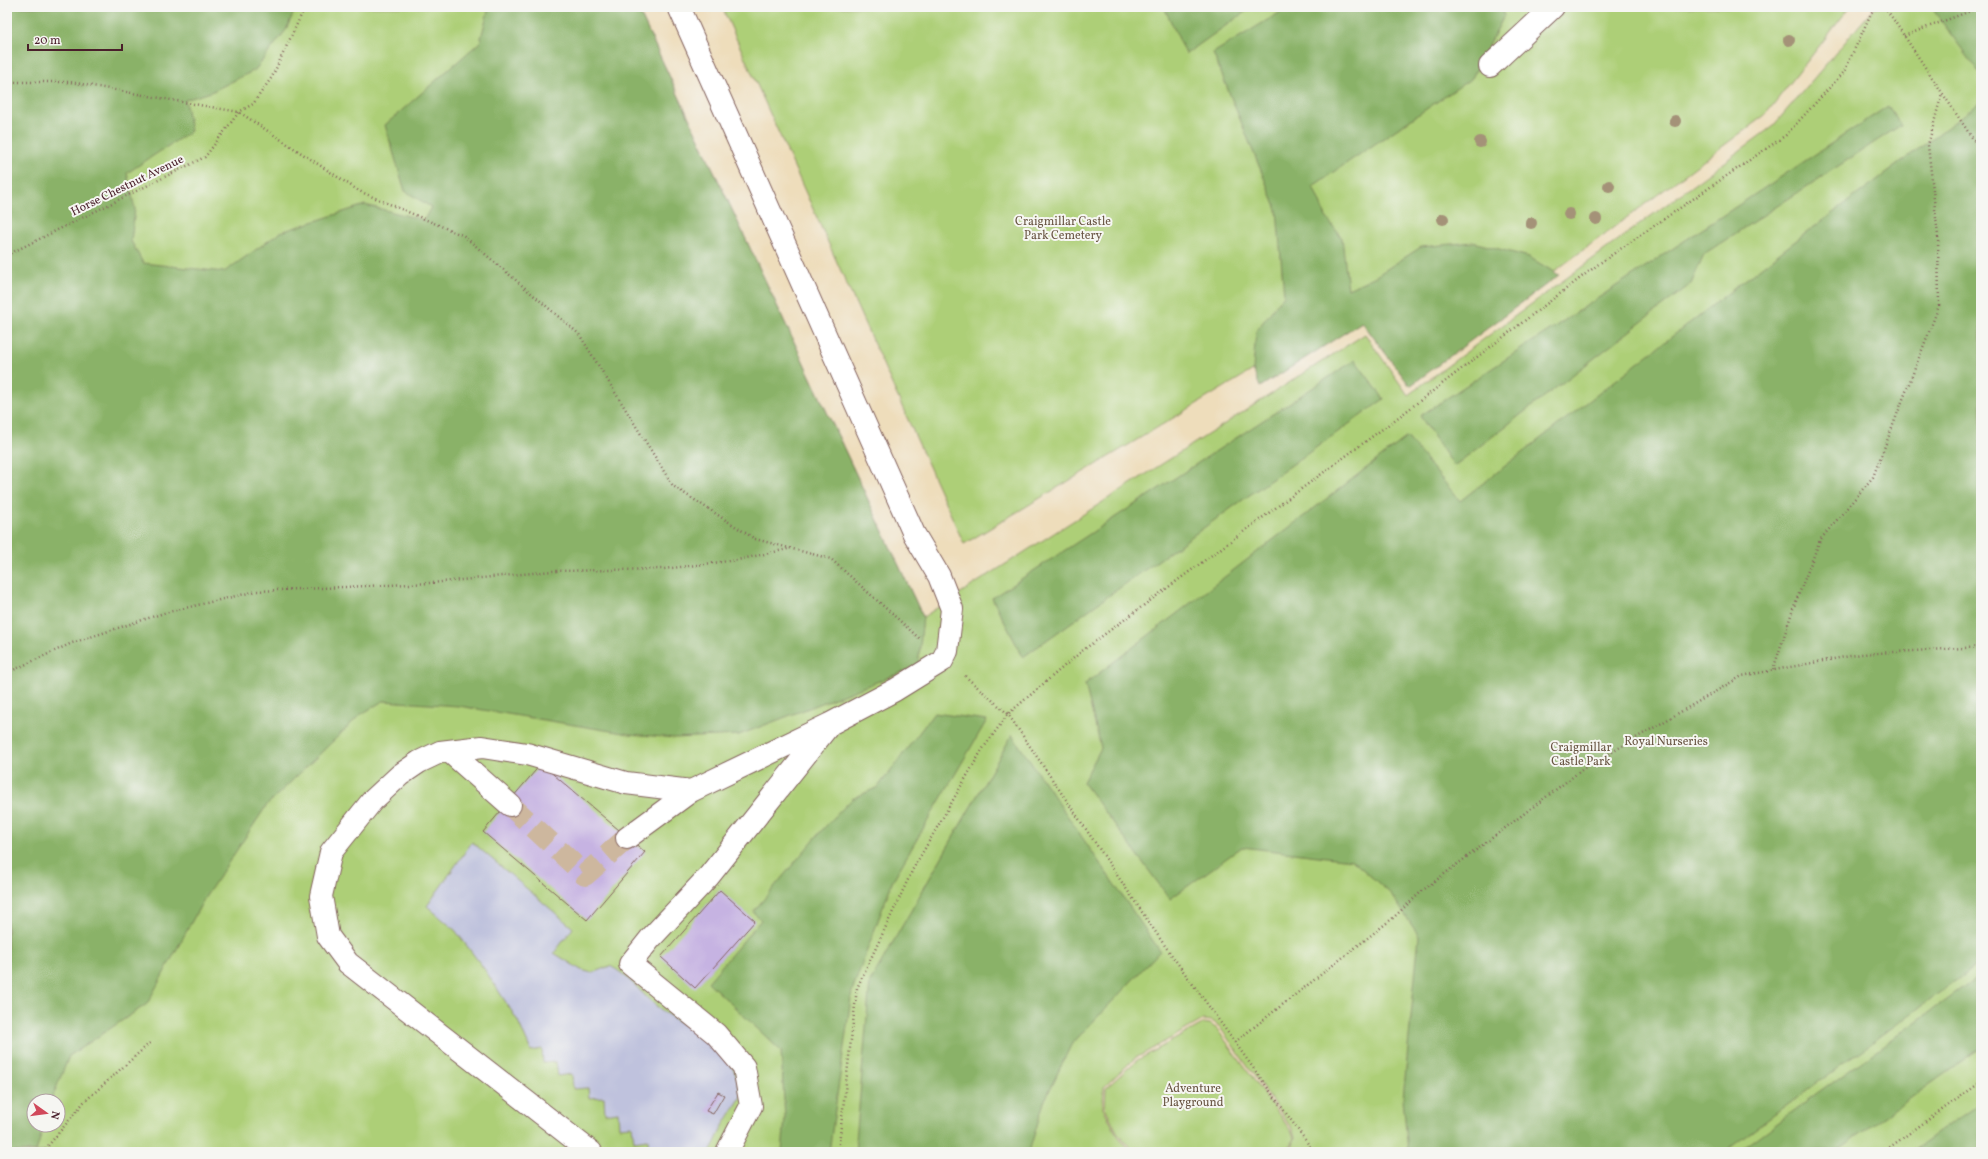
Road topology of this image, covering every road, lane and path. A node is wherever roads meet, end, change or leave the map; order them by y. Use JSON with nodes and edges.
{"nodes":[{"id":1,"x":305,"y":7,"type":"edge"},
{"id":2,"x":679,"y":7,"type":"edge"},
{"id":3,"x":1553,"y":7,"type":"edge"},
{"id":4,"x":1874,"y":7,"type":"edge"},
{"id":5,"x":1885,"y":7,"type":"edge"},
{"id":6,"x":1981,"y":7,"type":"edge"},
{"id":7,"x":1904,"y":36,"type":"junction"},
{"id":8,"x":1490,"y":66,"type":"dead end"},
{"id":9,"x":7,"y":82,"type":"edge"},
{"id":10,"x":1942,"y":93,"type":"junction"},
{"id":11,"x":239,"y":112,"type":"junction"},
{"id":12,"x":1981,"y":151,"type":"edge"},
{"id":13,"x":7,"y":255,"type":"edge"},
{"id":14,"x":789,"y":549,"type":"junction"},
{"id":15,"x":1981,"y":647,"type":"edge"},
{"id":16,"x":942,"y":661,"type":"junction"},
{"id":17,"x":1773,"y":670,"type":"junction"},
{"id":18,"x":7,"y":673,"type":"edge"},
{"id":19,"x":1008,"y":714,"type":"junction"},
{"id":20,"x":830,"y":724,"type":"junction"},
{"id":21,"x":450,"y":751,"type":"junction"},
{"id":22,"x":691,"y":791,"type":"junction"},
{"id":23,"x":510,"y":805,"type":"tunnel mouth"},
{"id":24,"x":627,"y":838,"type":"tunnel mouth"},
{"id":25,"x":151,"y":1042,"type":"dead end"},
{"id":26,"x":1235,"y":1042,"type":"junction"},
{"id":27,"x":1981,"y":1082,"type":"edge"},
{"id":28,"x":43,"y":1152,"type":"edge"},
{"id":29,"x":591,"y":1152,"type":"edge"},
{"id":30,"x":727,"y":1152,"type":"edge"},
{"id":31,"x":838,"y":1152,"type":"edge"},
{"id":32,"x":1314,"y":1152,"type":"edge"},
{"id":33,"x":1883,"y":1152,"type":"edge"}],
"edges":[{"from":1,"to":11,"type":"path","name":"Horse Chestnut Avenue"},
{"from":2,"to":16,"type":"lane"},
{"from":3,"to":8,"type":"lane"},
{"from":4,"to":19,"type":"path"},
{"from":5,"to":7,"type":"path"},
{"from":6,"to":7,"type":"path"},
{"from":7,"to":10,"type":"path"},
{"from":9,"to":11,"type":"path"},
{"from":10,"to":12,"type":"path"},
{"from":10,"to":17,"type":"path"},
{"from":11,"to":13,"type":"path","name":"Horse Chestnut Avenue"},
{"from":11,"to":14,"type":"path"},
{"from":14,"to":16,"type":"path"},
{"from":14,"to":18,"type":"path"},
{"from":15,"to":17,"type":"path"},
{"from":16,"to":19,"type":"path"},
{"from":16,"to":20,"type":"lane"},
{"from":17,"to":26,"type":"path"},
{"from":19,"to":26,"type":"path"},
{"from":19,"to":31,"type":"path"},
{"from":20,"to":22,"type":"lane"},
{"from":20,"to":30,"type":"lane"},
{"from":21,"to":22,"type":"lane"},
{"from":21,"to":23,"type":"lane"},
{"from":21,"to":29,"type":"lane"},
{"from":22,"to":24,"type":"lane"},
{"from":25,"to":28,"type":"path"},
{"from":26,"to":32,"type":"path"},
{"from":27,"to":33,"type":"path"}]}
